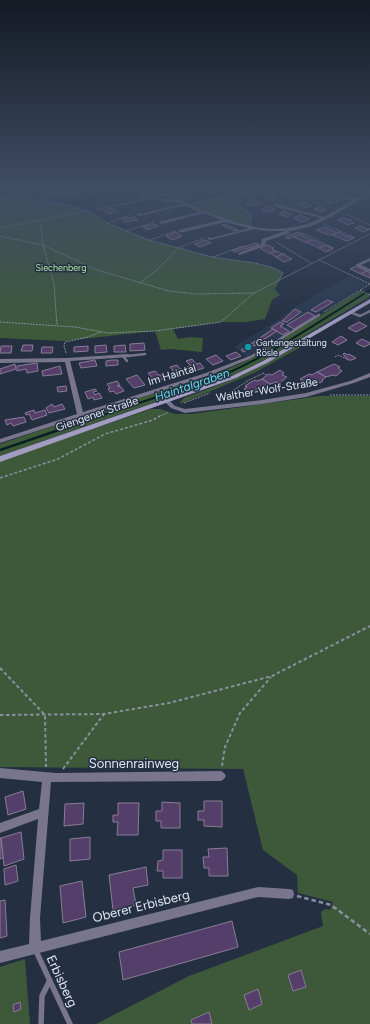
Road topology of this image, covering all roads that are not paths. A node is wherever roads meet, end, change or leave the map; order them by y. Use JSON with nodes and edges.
{"nodes":[{"id":1,"x":219,"y":237,"type":"edge"},
{"id":2,"x":273,"y":237,"type":"edge"},
{"id":3,"x":210,"y":238,"type":"road end"},
{"id":4,"x":240,"y":254,"type":"dead end"},
{"id":5,"x":370,"y":259,"type":"edge"},
{"id":6,"x":370,"y":271,"type":"edge"},
{"id":7,"x":369,"y":302,"type":"edge"},
{"id":8,"x":370,"y":311,"type":"edge"},
{"id":9,"x":350,"y":312,"type":"junction"},
{"id":10,"x":319,"y":315,"type":"road end"},
{"id":11,"x":146,"y":354,"type":"dead end"},
{"id":12,"x":126,"y":358,"type":"joint"},
{"id":13,"x":249,"y":358,"type":"joint"},
{"id":14,"x":67,"y":360,"type":"junction"},
{"id":15,"x":0,"y":361,"type":"edge"},
{"id":16,"x":370,"y":375,"type":"edge"},
{"id":17,"x":167,"y":401,"type":"junction"},
{"id":18,"x":80,"y":414,"type":"junction"},
{"id":19,"x":0,"y":441,"type":"edge"},
{"id":20,"x":0,"y":459,"type":"edge"},
{"id":21,"x":0,"y":773,"type":"edge"},
{"id":22,"x":221,"y":776,"type":"road end"},
{"id":23,"x":51,"y":777,"type":"junction"},
{"id":24,"x":44,"y":812,"type":"junction"},
{"id":25,"x":0,"y":828,"type":"edge"},
{"id":26,"x":290,"y":894,"type":"road end"},
{"id":27,"x":35,"y":947,"type":"junction"},
{"id":28,"x":0,"y":957,"type":"edge"},
{"id":29,"x":49,"y":982,"type":"junction"},
{"id":30,"x":41,"y":1024,"type":"edge"},
{"id":31,"x":70,"y":1024,"type":"edge"}],
"edges":[{"from":1,"to":3,"type":"street"},
{"from":2,"to":4,"type":"street"},
{"from":5,"to":6,"type":"street"},
{"from":7,"to":9,"type":"main road","name":"Giengener Straße"},
{"from":8,"to":9,"type":"lane","name":"Giengener Straße"},
{"from":9,"to":17,"type":"main road","name":"Giengener Straße"},
{"from":10,"to":13,"type":"lane","name":"Im Haintal"},
{"from":11,"to":12,"type":"lane"},
{"from":12,"to":14,"type":"street"},
{"from":13,"to":18,"type":"street","name":"Im Haintal"},
{"from":14,"to":15,"type":"street"},
{"from":14,"to":18,"type":"street"},
{"from":16,"to":17,"type":"street","name":"Walther-Wolf-Straße"},
{"from":17,"to":20,"type":"main road","name":"Giengener Straße"},
{"from":18,"to":19,"type":"street","name":"Im Haintal"},
{"from":21,"to":23,"type":"street","name":"Sonnenrainweg"},
{"from":22,"to":23,"type":"street","name":"Sonnenrainweg"},
{"from":23,"to":24,"type":"street"},
{"from":24,"to":25,"type":"street"},
{"from":24,"to":27,"type":"street"},
{"from":26,"to":27,"type":"street","name":"Oberer Erbisberg"},
{"from":27,"to":28,"type":"street","name":"Oberer Erbisberg"},
{"from":27,"to":29,"type":"lane","name":"Erbisberg"},
{"from":29,"to":30,"type":"lane"},
{"from":29,"to":31,"type":"lane","name":"Erbisberg"}]}
